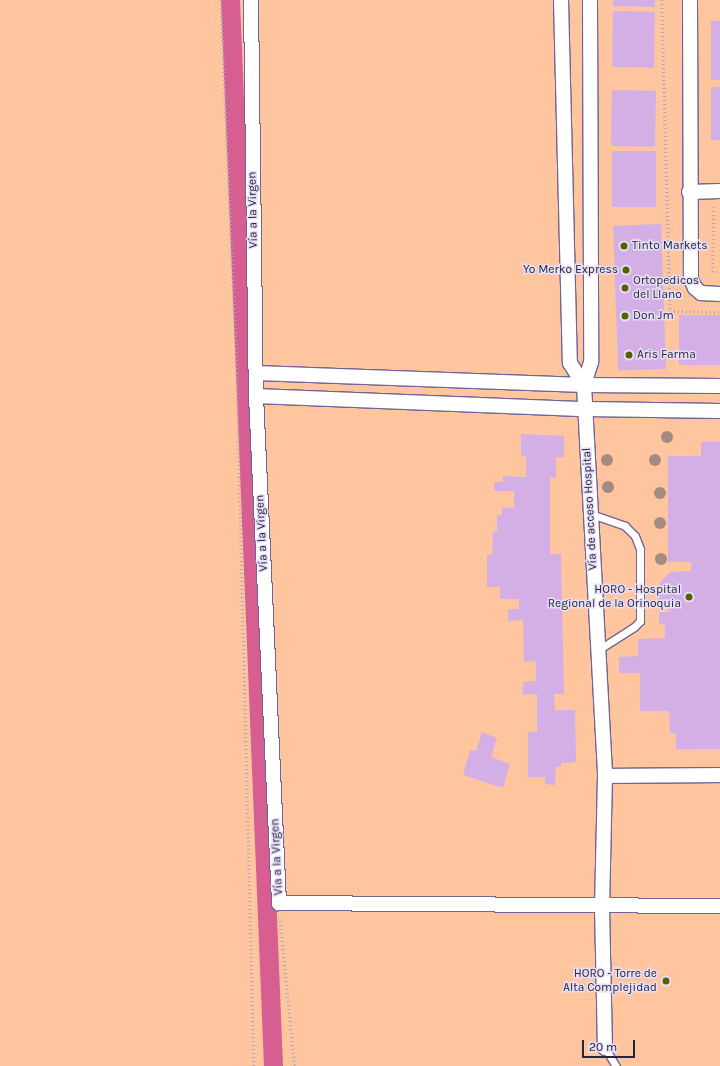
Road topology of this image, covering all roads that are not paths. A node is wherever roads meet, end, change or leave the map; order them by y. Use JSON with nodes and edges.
{"nodes":[{"id":1,"x":251,"y":0,"type":"edge"},
{"id":2,"x":561,"y":0,"type":"edge"},
{"id":3,"x":590,"y":0,"type":"edge"},
{"id":4,"x":690,"y":0,"type":"edge"},
{"id":5,"x":720,"y":191,"type":"edge"},
{"id":6,"x":689,"y":192,"type":"junction"},
{"id":7,"x":720,"y":294,"type":"edge"},
{"id":8,"x":256,"y":373,"type":"junction"},
{"id":9,"x":584,"y":385,"type":"junction"},
{"id":10,"x":720,"y":386,"type":"edge"},
{"id":11,"x":256,"y":396,"type":"junction"},
{"id":12,"x":586,"y":409,"type":"junction"},
{"id":13,"x":720,"y":411,"type":"edge"},
{"id":14,"x":590,"y":514,"type":"junction"},
{"id":15,"x":597,"y":650,"type":"junction"},
{"id":16,"x":720,"y":775,"type":"edge"},
{"id":17,"x":604,"y":776,"type":"junction"},
{"id":18,"x":602,"y":906,"type":"junction"},
{"id":19,"x":720,"y":906,"type":"edge"},
{"id":20,"x":605,"y":1048,"type":"joint"},
{"id":21,"x":616,"y":1066,"type":"edge"}],
"edges":[{"from":1,"to":8,"type":"street","name":"Vía a la Virgen"},
{"from":2,"to":9,"type":"street"},
{"from":3,"to":9,"type":"street"},
{"from":4,"to":6,"type":"street"},
{"from":5,"to":6,"type":"street"},
{"from":6,"to":7,"type":"street"},
{"from":8,"to":9,"type":"street"},
{"from":8,"to":11,"type":"street","name":"Vía a la Virgen"},
{"from":9,"to":10,"type":"street"},
{"from":9,"to":12,"type":"street","name":"Vía de acceso Hospital"},
{"from":11,"to":12,"type":"street"},
{"from":11,"to":18,"type":"street","name":"Vía a la Virgen"},
{"from":12,"to":13,"type":"street"},
{"from":12,"to":14,"type":"street","name":"Vía de acceso Hospital"},
{"from":14,"to":15,"type":"street","name":"Vía de acceso Hospital"},
{"from":14,"to":15,"type":"lane"},
{"from":15,"to":17,"type":"street","name":"Vía de acceso Hospital"},
{"from":16,"to":17,"type":"street"},
{"from":17,"to":18,"type":"street","name":"Vía de acceso Hospital"},
{"from":18,"to":19,"type":"street"},
{"from":18,"to":20,"type":"street","name":"Vía de acceso Hospital"},
{"from":20,"to":21,"type":"lane"}]}
